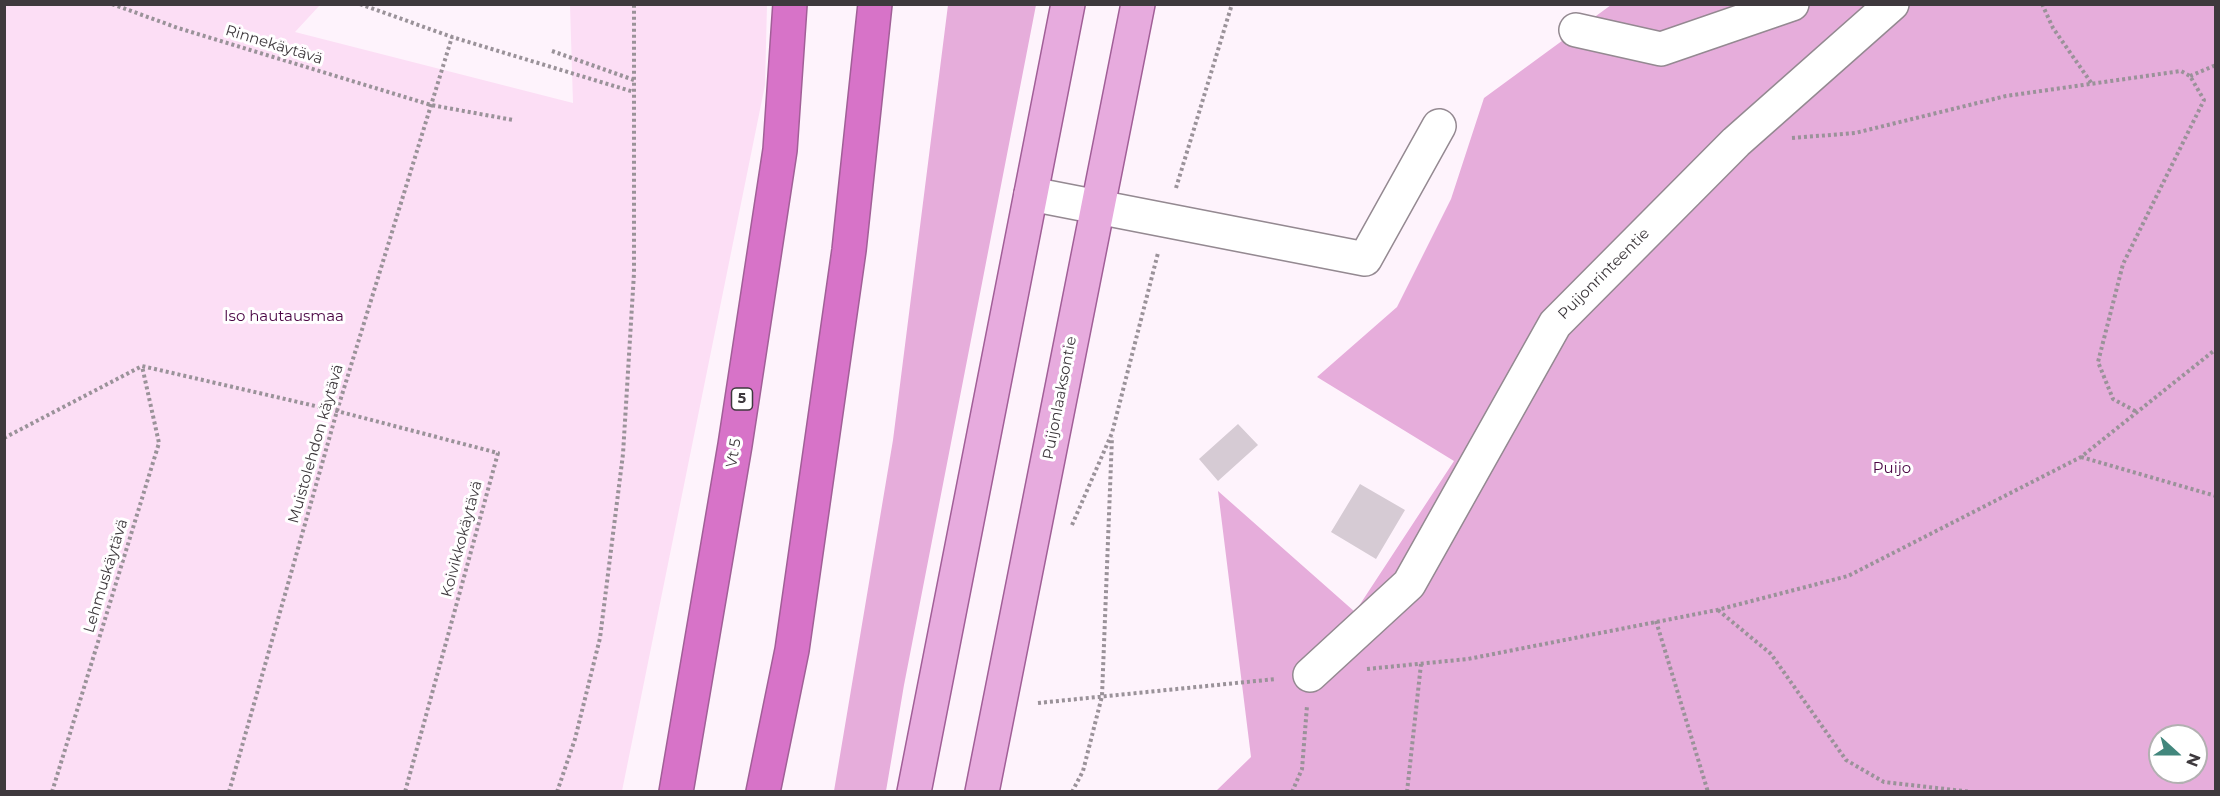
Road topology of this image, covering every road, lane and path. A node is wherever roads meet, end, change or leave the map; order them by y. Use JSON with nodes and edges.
{"nodes":[{"id":1,"x":112,"y":4,"type":"edge"},
{"id":2,"x":360,"y":4,"type":"edge"},
{"id":3,"x":634,"y":4,"type":"edge"},
{"id":4,"x":790,"y":4,"type":"edge"},
{"id":5,"x":875,"y":4,"type":"edge"},
{"id":6,"x":1068,"y":4,"type":"edge"},
{"id":7,"x":1138,"y":4,"type":"edge"},
{"id":8,"x":1232,"y":4,"type":"edge"},
{"id":9,"x":1792,"y":4,"type":"edge"},
{"id":10,"x":2042,"y":4,"type":"edge"},
{"id":11,"x":1877,"y":9,"type":"edge"},
{"id":12,"x":1576,"y":30,"type":"dead end"},
{"id":13,"x":452,"y":37,"type":"junction"},
{"id":14,"x":552,"y":51,"type":"dead end"},
{"id":15,"x":2216,"y":65,"type":"edge"},
{"id":16,"x":2190,"y":76,"type":"junction"},
{"id":17,"x":634,"y":80,"type":"junction"},
{"id":18,"x":2092,"y":84,"type":"junction"},
{"id":19,"x":634,"y":92,"type":"junction"},
{"id":20,"x":431,"y":105,"type":"junction"},
{"id":21,"x":513,"y":120,"type":"dead end"},
{"id":22,"x":1439,"y":126,"type":"dead end"},
{"id":23,"x":1736,"y":142,"type":"junction"},
{"id":24,"x":1031,"y":194,"type":"junction"},
{"id":25,"x":1098,"y":208,"type":"junction"},
{"id":26,"x":1166,"y":222,"type":"junction"},
{"id":27,"x":2216,"y":349,"type":"edge"},
{"id":28,"x":142,"y":366,"type":"junction"},
{"id":29,"x":337,"y":411,"type":"junction"},
{"id":30,"x":2137,"y":412,"type":"junction"},
{"id":31,"x":4,"y":438,"type":"edge"},
{"id":32,"x":2081,"y":457,"type":"junction"},
{"id":33,"x":2216,"y":496,"type":"edge"},
{"id":34,"x":1717,"y":610,"type":"junction"},
{"id":35,"x":1656,"y":621,"type":"junction"},
{"id":36,"x":1421,"y":664,"type":"junction"},
{"id":37,"x":1365,"y":669,"type":"dead end"},
{"id":38,"x":1310,"y":675,"type":"junction"},
{"id":39,"x":1102,"y":696,"type":"junction"},
{"id":40,"x":1038,"y":703,"type":"dead end"},
{"id":41,"x":52,"y":792,"type":"edge"},
{"id":42,"x":228,"y":792,"type":"edge"},
{"id":43,"x":405,"y":792,"type":"edge"},
{"id":44,"x":557,"y":792,"type":"edge"},
{"id":45,"x":676,"y":792,"type":"edge"},
{"id":46,"x":763,"y":792,"type":"edge"},
{"id":47,"x":914,"y":792,"type":"edge"},
{"id":48,"x":982,"y":792,"type":"edge"},
{"id":49,"x":1072,"y":792,"type":"edge"},
{"id":50,"x":1292,"y":792,"type":"edge"},
{"id":51,"x":1407,"y":792,"type":"edge"},
{"id":52,"x":1708,"y":792,"type":"edge"},
{"id":53,"x":1972,"y":792,"type":"edge"}],
"edges":[{"from":1,"to":20,"type":"path","name":"Rinnekäytävä"},
{"from":2,"to":13,"type":"path"},
{"from":3,"to":17,"type":"path"},
{"from":4,"to":45,"type":"highway","name":"Vt 5","number":"5"},
{"from":5,"to":46,"type":"highway"},
{"from":6,"to":24,"type":"main road"},
{"from":7,"to":25,"type":"main road","name":"Puijonlaaksontie"},
{"from":8,"to":26,"type":"path"},
{"from":9,"to":12,"type":"lane"},
{"from":10,"to":18,"type":"path"},
{"from":11,"to":23,"type":"lane","name":"Puijonrinteentie"},
{"from":13,"to":19,"type":"path"},
{"from":13,"to":20,"type":"path","name":"Muistolehdon käytävä"},
{"from":14,"to":17,"type":"path"},
{"from":15,"to":16,"type":"path"},
{"from":16,"to":18,"type":"path"},
{"from":16,"to":30,"type":"path"},
{"from":17,"to":19,"type":"path"},
{"from":18,"to":23,"type":"path"},
{"from":19,"to":44,"type":"path"},
{"from":20,"to":21,"type":"path","name":"Rinnekäytävä"},
{"from":20,"to":29,"type":"path","name":"Muistolehdon käytävä"},
{"from":22,"to":26,"type":"lane"},
{"from":23,"to":38,"type":"lane","name":"Puijonrinteentie"},
{"from":24,"to":25,"type":"lane"},
{"from":24,"to":47,"type":"main road"},
{"from":25,"to":26,"type":"lane"},
{"from":25,"to":48,"type":"main road","name":"Puijonlaaksontie"},
{"from":26,"to":39,"type":"path"},
{"from":27,"to":30,"type":"path"},
{"from":28,"to":29,"type":"path"},
{"from":28,"to":31,"type":"path"},
{"from":28,"to":41,"type":"path","name":"Lehmuskäytävä"},
{"from":29,"to":42,"type":"path","name":"Muistolehdon käytävä"},
{"from":29,"to":43,"type":"path","name":"Koivikkokäytävä"},
{"from":30,"to":32,"type":"path"},
{"from":32,"to":33,"type":"path"},
{"from":32,"to":34,"type":"path"},
{"from":34,"to":35,"type":"path"},
{"from":34,"to":53,"type":"path"},
{"from":35,"to":36,"type":"path"},
{"from":35,"to":52,"type":"path"},
{"from":36,"to":37,"type":"path"},
{"from":36,"to":51,"type":"path"},
{"from":38,"to":39,"type":"path"},
{"from":38,"to":50,"type":"path"},
{"from":39,"to":40,"type":"path"},
{"from":39,"to":49,"type":"path"}]}
